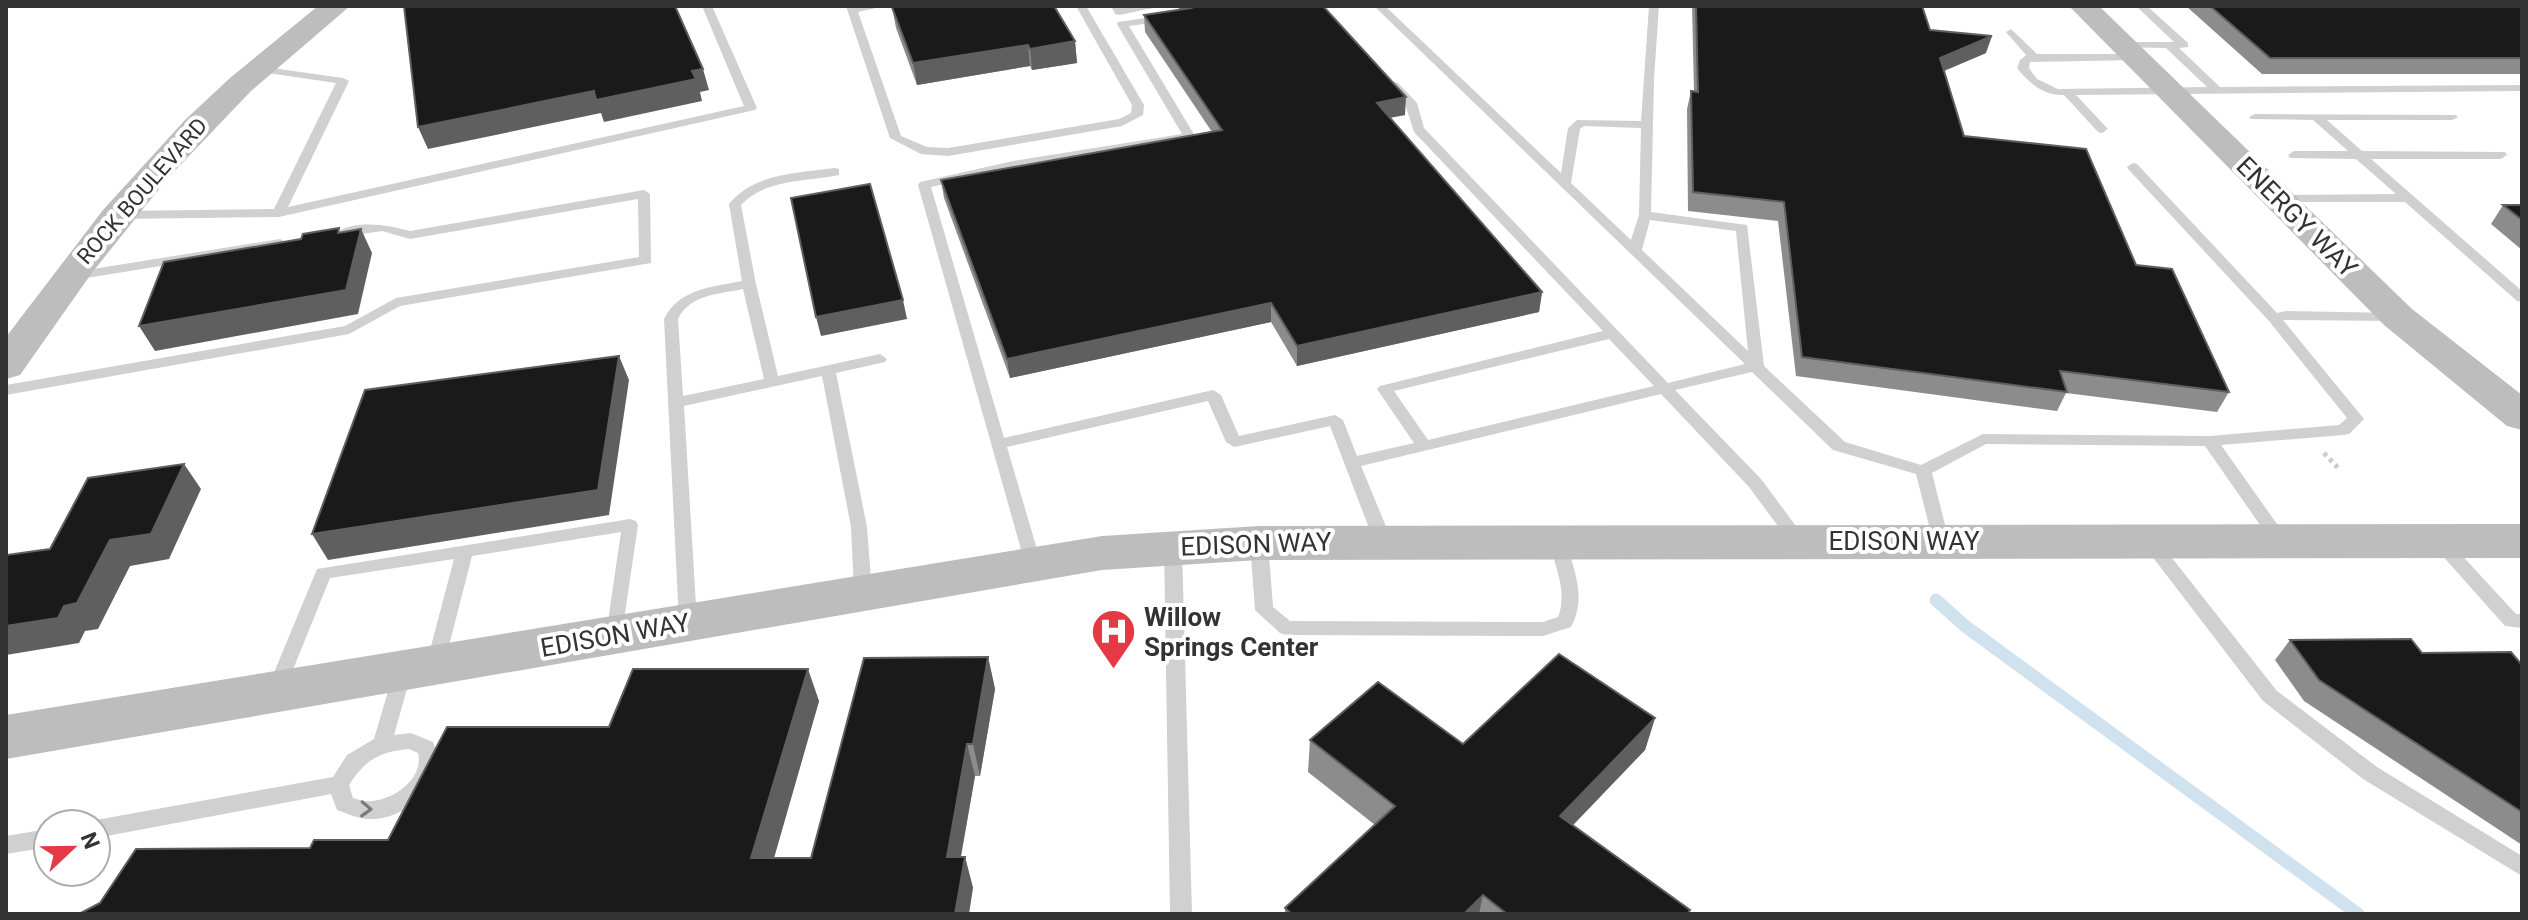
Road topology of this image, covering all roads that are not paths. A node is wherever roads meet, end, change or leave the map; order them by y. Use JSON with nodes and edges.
{"nodes":[{"id":1,"x":336,"y":6,"type":"edge"},
{"id":2,"x":707,"y":6,"type":"edge"},
{"id":3,"x":880,"y":6,"type":"edge"},
{"id":4,"x":1081,"y":6,"type":"edge"},
{"id":5,"x":1116,"y":6,"type":"edge"},
{"id":6,"x":1158,"y":6,"type":"edge"},
{"id":7,"x":1379,"y":6,"type":"edge"},
{"id":8,"x":1654,"y":6,"type":"edge"},
{"id":9,"x":2083,"y":6,"type":"edge"},
{"id":10,"x":2141,"y":6,"type":"edge"},
{"id":11,"x":852,"y":8,"type":"edge"},
{"id":12,"x":1185,"y":15,"type":"edge"},
{"id":13,"x":2011,"y":32,"type":"dead end"},
{"id":14,"x":2169,"y":45,"type":"junction"},
{"id":15,"x":2129,"y":51,"type":"junction"},
{"id":16,"x":2034,"y":57,"type":"junction"},
{"id":17,"x":258,"y":69,"type":"junction"},
{"id":18,"x":1380,"y":70,"type":"edge"},
{"id":19,"x":2522,"y":88,"type":"edge"},
{"id":20,"x":2169,"y":90,"type":"junction"},
{"id":21,"x":2217,"y":90,"type":"junction"},
{"id":22,"x":2067,"y":92,"type":"junction"},
{"id":23,"x":2255,"y":117,"type":"dead end"},
{"id":24,"x":2316,"y":117,"type":"junction"},
{"id":25,"x":2452,"y":117,"type":"dead end"},
{"id":26,"x":1648,"y":125,"type":"junction"},
{"id":27,"x":2102,"y":129,"type":"dead end"},
{"id":28,"x":2357,"y":153,"type":"junction"},
{"id":29,"x":2294,"y":155,"type":"dead end"},
{"id":30,"x":2501,"y":155,"type":"dead end"},
{"id":31,"x":2133,"y":167,"type":"dead end"},
{"id":32,"x":835,"y":172,"type":"dead end"},
{"id":33,"x":1565,"y":183,"type":"junction"},
{"id":34,"x":2408,"y":198,"type":"junction"},
{"id":35,"x":2279,"y":199,"type":"junction"},
{"id":36,"x":279,"y":213,"type":"junction"},
{"id":37,"x":115,"y":215,"type":"junction"},
{"id":38,"x":1645,"y":215,"type":"junction"},
{"id":39,"x":321,"y":236,"type":"edge"},
{"id":40,"x":290,"y":241,"type":"edge"},
{"id":41,"x":1635,"y":251,"type":"junction"},
{"id":42,"x":68,"y":276,"type":"junction"},
{"id":43,"x":749,"y":284,"type":"junction"},
{"id":44,"x":2522,"y":298,"type":"edge"},
{"id":45,"x":2398,"y":317,"type":"junction"},
{"id":46,"x":2274,"y":318,"type":"junction"},
{"id":47,"x":1610,"y":334,"type":"junction"},
{"id":48,"x":880,"y":359,"type":"dead end"},
{"id":49,"x":6,"y":366,"type":"edge"},
{"id":50,"x":1757,"y":366,"type":"junction"},
{"id":51,"x":828,"y":370,"type":"junction"},
{"id":52,"x":772,"y":382,"type":"junction"},
{"id":53,"x":6,"y":390,"type":"edge"},
{"id":54,"x":1665,"y":391,"type":"junction"},
{"id":55,"x":675,"y":403,"type":"junction"},
{"id":56,"x":2522,"y":416,"type":"edge"},
{"id":57,"x":2210,"y":441,"type":"junction"},
{"id":58,"x":999,"y":444,"type":"junction"},
{"id":59,"x":1424,"y":446,"type":"junction"},
{"id":60,"x":1352,"y":463,"type":"junction"},
{"id":61,"x":1923,"y":471,"type":"junction"},
{"id":62,"x":1383,"y":541,"type":"junction"},
{"id":63,"x":1557,"y":541,"type":"junction"},
{"id":64,"x":1799,"y":541,"type":"junction"},
{"id":65,"x":1940,"y":541,"type":"junction"},
{"id":66,"x":2150,"y":541,"type":"junction"},
{"id":67,"x":2280,"y":541,"type":"junction"},
{"id":68,"x":2439,"y":541,"type":"junction"},
{"id":69,"x":2522,"y":541,"type":"edge"},
{"id":70,"x":1259,"y":543,"type":"junction"},
{"id":71,"x":1173,"y":547,"type":"junction"},
{"id":72,"x":465,"y":551,"type":"junction"},
{"id":73,"x":1032,"y":563,"type":"junction"},
{"id":74,"x":863,"y":592,"type":"junction"},
{"id":75,"x":688,"y":622,"type":"junction"},
{"id":76,"x":2518,"y":626,"type":"edge"},
{"id":77,"x":615,"y":635,"type":"junction"},
{"id":78,"x":419,"y":668,"type":"junction"},
{"id":79,"x":275,"y":692,"type":"junction"},
{"id":80,"x":6,"y":737,"type":"edge"},
{"id":81,"x":382,"y":744,"type":"junction"},
{"id":82,"x":339,"y":784,"type":"junction"},
{"id":83,"x":112,"y":826,"type":"edge"},
{"id":84,"x":32,"y":841,"type":"edge"},
{"id":85,"x":6,"y":845,"type":"edge"},
{"id":86,"x":2522,"y":867,"type":"edge"},
{"id":87,"x":1181,"y":914,"type":"edge"}],
"edges":[{"from":1,"to":17,"type":"street","name":"ROCK BOULEVARD"},
{"from":2,"to":36,"type":"lane"},
{"from":3,"to":11,"type":"lane"},
{"from":4,"to":11,"type":"lane"},
{"from":5,"to":6,"type":"lane"},
{"from":7,"to":33,"type":"lane"},
{"from":8,"to":26,"type":"lane"},
{"from":9,"to":15,"type":"street","name":"ENERGY WAY"},
{"from":10,"to":14,"type":"lane"},
{"from":12,"to":58,"type":"lane"},
{"from":13,"to":16,"type":"lane"},
{"from":14,"to":15,"type":"lane"},
{"from":14,"to":21,"type":"lane"},
{"from":15,"to":16,"type":"lane"},
{"from":15,"to":20,"type":"street","name":"ENERGY WAY"},
{"from":16,"to":22,"type":"lane"},
{"from":17,"to":36,"type":"lane"},
{"from":17,"to":37,"type":"street","name":"ROCK BOULEVARD"},
{"from":18,"to":47,"type":"lane"},
{"from":19,"to":21,"type":"lane"},
{"from":20,"to":21,"type":"lane"},
{"from":20,"to":22,"type":"lane"},
{"from":20,"to":35,"type":"street","name":"ENERGY WAY"},
{"from":22,"to":27,"type":"lane"},
{"from":23,"to":24,"type":"lane"},
{"from":24,"to":25,"type":"lane"},
{"from":24,"to":28,"type":"lane"},
{"from":26,"to":33,"type":"lane"},
{"from":26,"to":38,"type":"lane"},
{"from":28,"to":29,"type":"lane"},
{"from":28,"to":30,"type":"lane"},
{"from":28,"to":34,"type":"lane"},
{"from":31,"to":46,"type":"lane"},
{"from":32,"to":43,"type":"lane"},
{"from":33,"to":41,"type":"lane"},
{"from":34,"to":35,"type":"lane"},
{"from":34,"to":44,"type":"lane"},
{"from":35,"to":45,"type":"street","name":"ENERGY WAY"},
{"from":36,"to":37,"type":"lane"},
{"from":37,"to":42,"type":"street","name":"ROCK BOULEVARD"},
{"from":38,"to":41,"type":"lane"},
{"from":38,"to":50,"type":"lane"},
{"from":39,"to":53,"type":"lane"},
{"from":40,"to":42,"type":"lane"},
{"from":41,"to":50,"type":"lane"},
{"from":42,"to":49,"type":"street","name":"ROCK BOULEVARD"},
{"from":43,"to":52,"type":"lane"},
{"from":43,"to":55,"type":"lane"},
{"from":45,"to":46,"type":"lane"},
{"from":45,"to":56,"type":"street","name":"ENERGY WAY"},
{"from":46,"to":57,"type":"lane"},
{"from":47,"to":54,"type":"lane"},
{"from":47,"to":59,"type":"lane"},
{"from":48,"to":51,"type":"lane"},
{"from":50,"to":54,"type":"lane"},
{"from":50,"to":61,"type":"lane"},
{"from":51,"to":52,"type":"lane"},
{"from":51,"to":74,"type":"lane"},
{"from":52,"to":55,"type":"lane"},
{"from":54,"to":59,"type":"lane"},
{"from":54,"to":64,"type":"lane"},
{"from":55,"to":75,"type":"lane"},
{"from":57,"to":61,"type":"lane"},
{"from":57,"to":67,"type":"lane"},
{"from":58,"to":60,"type":"lane"},
{"from":58,"to":73,"type":"lane"},
{"from":59,"to":60,"type":"lane"},
{"from":60,"to":62,"type":"lane"},
{"from":61,"to":65,"type":"lane"},
{"from":62,"to":63,"type":"street","name":"EDISON WAY"},
{"from":62,"to":70,"type":"street","name":"EDISON WAY"},
{"from":63,"to":64,"type":"street","name":"EDISON WAY"},
{"from":63,"to":70,"type":"lane"},
{"from":64,"to":65,"type":"street","name":"EDISON WAY"},
{"from":65,"to":66,"type":"street","name":"EDISON WAY"},
{"from":66,"to":67,"type":"street","name":"EDISON WAY"},
{"from":66,"to":86,"type":"lane"},
{"from":67,"to":68,"type":"street","name":"EDISON WAY"},
{"from":68,"to":69,"type":"street","name":"EDISON WAY"},
{"from":68,"to":76,"type":"lane"},
{"from":70,"to":71,"type":"street","name":"EDISON WAY"},
{"from":71,"to":73,"type":"street","name":"EDISON WAY"},
{"from":71,"to":87,"type":"lane"},
{"from":72,"to":77,"type":"lane"},
{"from":72,"to":78,"type":"lane"},
{"from":72,"to":79,"type":"lane"},
{"from":73,"to":74,"type":"street","name":"EDISON WAY"},
{"from":74,"to":75,"type":"street","name":"EDISON WAY"},
{"from":75,"to":77,"type":"street","name":"EDISON WAY"},
{"from":77,"to":78,"type":"street","name":"EDISON WAY"},
{"from":78,"to":79,"type":"street","name":"EDISON WAY"},
{"from":78,"to":81,"type":"lane"},
{"from":79,"to":80,"type":"street","name":"EDISON WAY"},
{"from":81,"to":82,"type":"lane"},
{"from":82,"to":81,"type":"lane","one_way":true},
{"from":82,"to":83,"type":"lane"},
{"from":84,"to":85,"type":"lane"}]}
